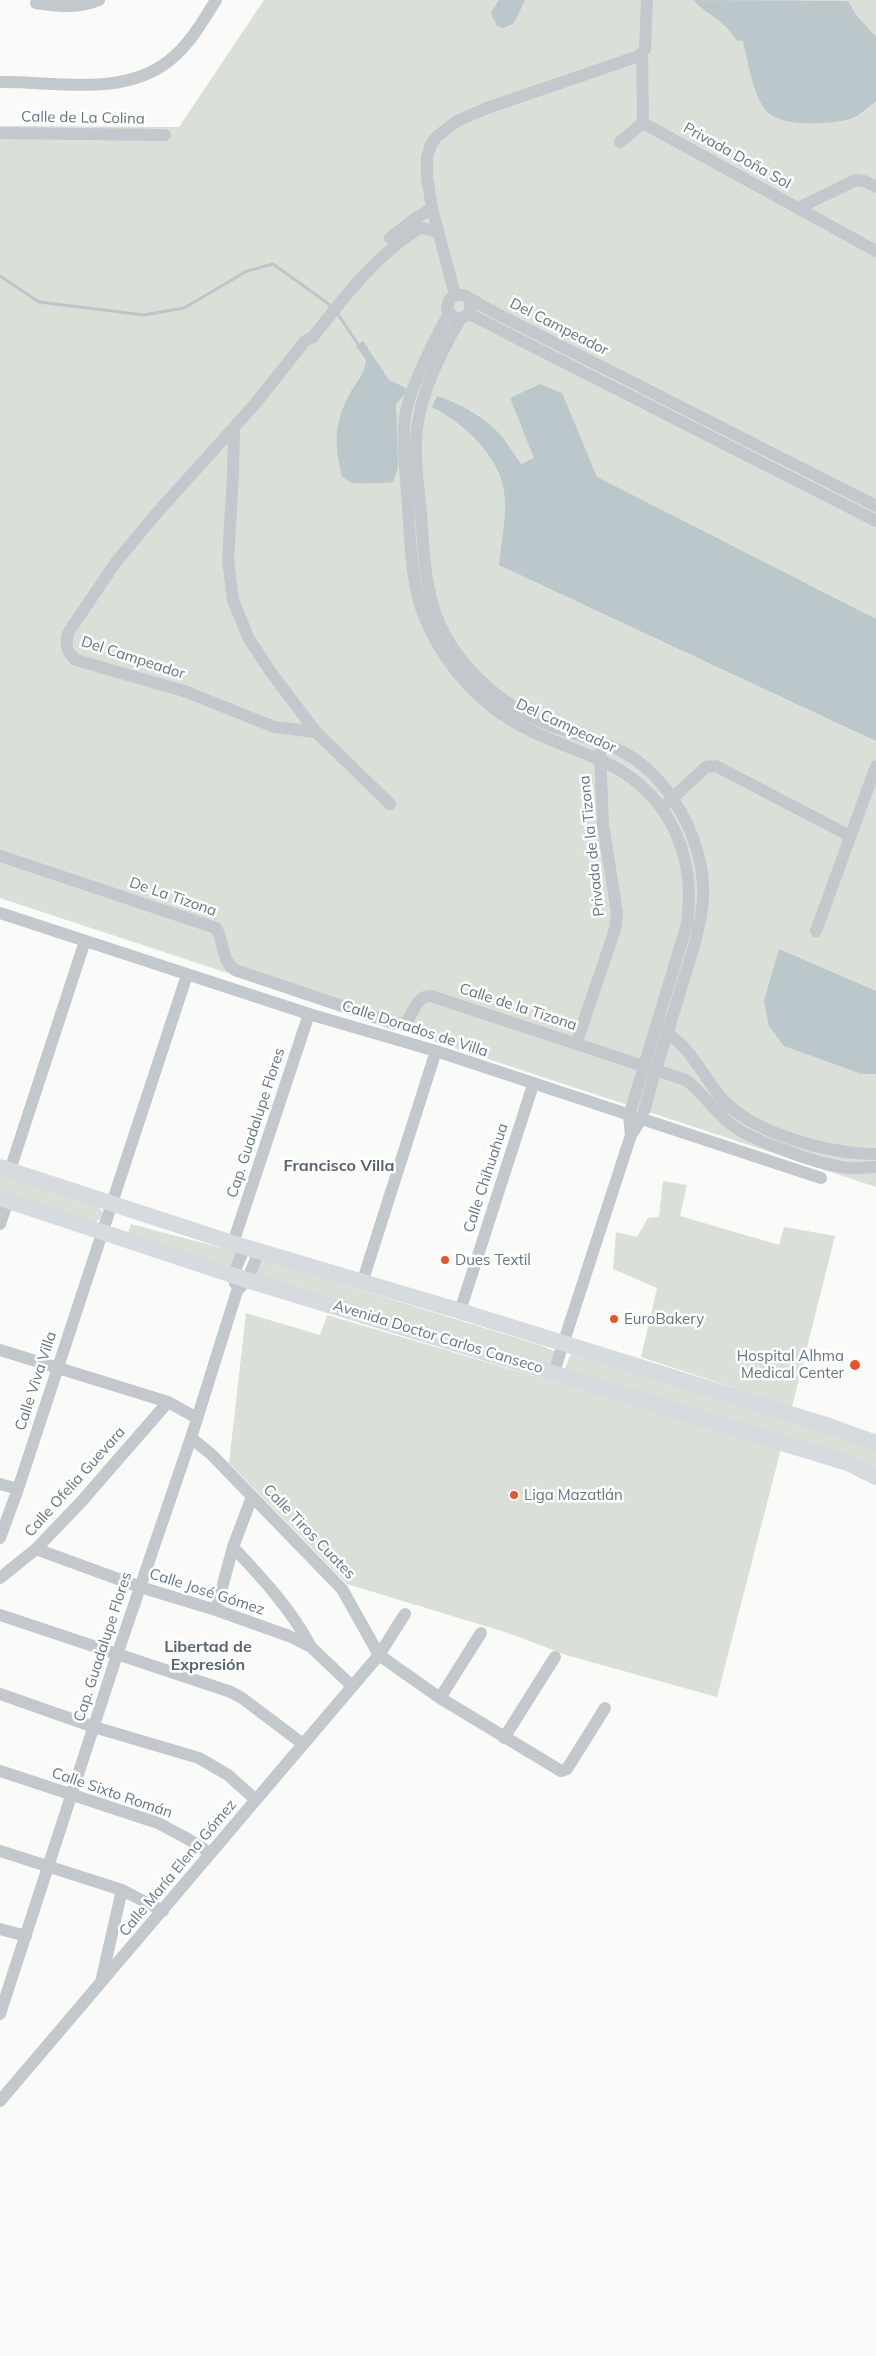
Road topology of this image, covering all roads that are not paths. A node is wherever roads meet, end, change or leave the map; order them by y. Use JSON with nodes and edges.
{"nodes":[{"id":1,"x":99,"y":0,"type":"edge"},
{"id":2,"x":216,"y":0,"type":"edge"},
{"id":3,"x":647,"y":0,"type":"edge"},
{"id":4,"x":36,"y":3,"type":"dead end"},
{"id":5,"x":642,"y":54,"type":"junction"},
{"id":6,"x":0,"y":82,"type":"edge"},
{"id":7,"x":643,"y":123,"type":"junction"},
{"id":8,"x":0,"y":133,"type":"edge"},
{"id":9,"x":165,"y":135,"type":"dead end"},
{"id":10,"x":620,"y":142,"type":"dead end"},
{"id":11,"x":876,"y":187,"type":"edge"},
{"id":12,"x":432,"y":208,"type":"junction"},
{"id":13,"x":798,"y":208,"type":"junction"},
{"id":14,"x":438,"y":232,"type":"junction"},
{"id":15,"x":876,"y":252,"type":"edge"},
{"id":16,"x":462,"y":296,"type":"junction"},
{"id":17,"x":335,"y":303,"type":"junction"},
{"id":18,"x":460,"y":315,"type":"junction"},
{"id":19,"x":619,"y":375,"type":"junction"},
{"id":20,"x":613,"y":387,"type":"junction"},
{"id":21,"x":234,"y":429,"type":"junction"},
{"id":22,"x":747,"y":440,"type":"junction"},
{"id":23,"x":740,"y":452,"type":"junction"},
{"id":24,"x":874,"y":512,"type":"edge"},
{"id":25,"x":452,"y":655,"type":"junction"},
{"id":26,"x":316,"y":732,"type":"junction"},
{"id":27,"x":602,"y":743,"type":"junction"},
{"id":28,"x":600,"y":759,"type":"junction"},
{"id":29,"x":876,"y":766,"type":"edge"},
{"id":30,"x":673,"y":798,"type":"junction"},
{"id":31,"x":390,"y":804,"type":"dead end"},
{"id":32,"x":661,"y":808,"type":"junction"},
{"id":33,"x":850,"y":836,"type":"junction"},
{"id":34,"x":0,"y":856,"type":"edge"},
{"id":35,"x":0,"y":913,"type":"edge"},
{"id":36,"x":816,"y":930,"type":"dead end"},
{"id":37,"x":85,"y":941,"type":"junction"},
{"id":38,"x":187,"y":974,"type":"junction"},
{"id":39,"x":309,"y":1014,"type":"junction"},
{"id":40,"x":395,"y":1024,"type":"joint"},
{"id":41,"x":656,"y":1027,"type":"junction"},
{"id":42,"x":668,"y":1034,"type":"junction"},
{"id":43,"x":577,"y":1042,"type":"junction"},
{"id":44,"x":436,"y":1051,"type":"junction"},
{"id":45,"x":650,"y":1068,"type":"junction"},
{"id":46,"x":703,"y":1074,"type":"junction"},
{"id":47,"x":533,"y":1085,"type":"junction"},
{"id":48,"x":694,"y":1086,"type":"junction"},
{"id":49,"x":636,"y":1118,"type":"junction"},
{"id":50,"x":876,"y":1154,"type":"edge"},
{"id":51,"x":876,"y":1167,"type":"edge"},
{"id":52,"x":5,"y":1169,"type":"edge"},
{"id":53,"x":821,"y":1178,"type":"dead end"},
{"id":54,"x":4,"y":1199,"type":"edge"},
{"id":55,"x":111,"y":1205,"type":"junction"},
{"id":56,"x":0,"y":1224,"type":"edge"},
{"id":57,"x":102,"y":1233,"type":"junction"},
{"id":58,"x":246,"y":1247,"type":"junction"},
{"id":59,"x":239,"y":1282,"type":"junction"},
{"id":60,"x":362,"y":1283,"type":"junction"},
{"id":61,"x":460,"y":1311,"type":"junction"},
{"id":62,"x":565,"y":1344,"type":"junction"},
{"id":63,"x":0,"y":1350,"type":"edge"},
{"id":64,"x":58,"y":1367,"type":"junction"},
{"id":65,"x":554,"y":1372,"type":"junction"},
{"id":66,"x":168,"y":1402,"type":"junction"},
{"id":67,"x":792,"y":1414,"type":"junction"},
{"id":68,"x":197,"y":1418,"type":"junction"},
{"id":69,"x":845,"y":1432,"type":"junction"},
{"id":70,"x":192,"y":1438,"type":"junction"},
{"id":71,"x":783,"y":1442,"type":"junction"},
{"id":72,"x":876,"y":1443,"type":"edge"},
{"id":73,"x":822,"y":1454,"type":"junction"},
{"id":74,"x":876,"y":1477,"type":"edge"},
{"id":75,"x":0,"y":1484,"type":"edge"},
{"id":76,"x":18,"y":1489,"type":"junction"},
{"id":77,"x":252,"y":1497,"type":"junction"},
{"id":78,"x":0,"y":1538,"type":"edge"},
{"id":79,"x":234,"y":1547,"type":"junction"},
{"id":80,"x":36,"y":1550,"type":"junction"},
{"id":81,"x":0,"y":1578,"type":"edge"},
{"id":82,"x":140,"y":1587,"type":"junction"},
{"id":83,"x":216,"y":1610,"type":"junction"},
{"id":84,"x":405,"y":1614,"type":"dead end"},
{"id":85,"x":0,"y":1615,"type":"edge"},
{"id":86,"x":481,"y":1634,"type":"dead end"},
{"id":87,"x":311,"y":1647,"type":"junction"},
{"id":88,"x":117,"y":1655,"type":"junction"},
{"id":89,"x":379,"y":1655,"type":"junction"},
{"id":90,"x":555,"y":1657,"type":"dead end"},
{"id":91,"x":352,"y":1686,"type":"junction"},
{"id":92,"x":0,"y":1694,"type":"edge"},
{"id":93,"x":440,"y":1698,"type":"junction"},
{"id":94,"x":605,"y":1708,"type":"dead end"},
{"id":95,"x":94,"y":1727,"type":"junction"},
{"id":96,"x":504,"y":1738,"type":"junction"},
{"id":97,"x":304,"y":1744,"type":"junction"},
{"id":98,"x":0,"y":1771,"type":"edge"},
{"id":99,"x":71,"y":1795,"type":"junction"},
{"id":100,"x":256,"y":1800,"type":"junction"},
{"id":101,"x":0,"y":1851,"type":"edge"},
{"id":102,"x":210,"y":1853,"type":"junction"},
{"id":103,"x":50,"y":1867,"type":"junction"},
{"id":104,"x":122,"y":1890,"type":"junction"},
{"id":105,"x":164,"y":1911,"type":"junction"},
{"id":106,"x":0,"y":1928,"type":"edge"},
{"id":107,"x":26,"y":1936,"type":"junction"},
{"id":108,"x":100,"y":1985,"type":"junction"},
{"id":109,"x":1,"y":2009,"type":"edge"},
{"id":110,"x":0,"y":2101,"type":"edge"}],
"edges":[{"from":1,"to":4,"type":"street"},
{"from":2,"to":6,"type":"street"},
{"from":3,"to":5,"type":"street"},
{"from":5,"to":7,"type":"street"},
{"from":5,"to":12,"type":"street","name":"Del Campeador"},
{"from":7,"to":10,"type":"street"},
{"from":7,"to":13,"type":"street","name":"Privada Doña Sol"},
{"from":8,"to":9,"type":"street","name":"Calle de La Colina"},
{"from":11,"to":13,"type":"street"},
{"from":12,"to":14,"type":"street","name":"Del Campeador"},
{"from":12,"to":17,"type":"street","name":"Del Campeador"},
{"from":13,"to":15,"type":"street","name":"Privada Doña Sol"},
{"from":14,"to":16,"type":"street","name":"Del Campeador"},
{"from":14,"to":17,"type":"street","name":"Del Campeador"},
{"from":16,"to":18,"type":"street","name":"Del Campeador"},
{"from":16,"to":18,"type":"street","name":"Del Campeador"},
{"from":16,"to":19,"type":"street","name":"Del Campeador"},
{"from":17,"to":21,"type":"street","name":"Del Campeador"},
{"from":18,"to":20,"type":"street","name":"Del Campeador"},
{"from":18,"to":25,"type":"street","name":"Del Campeador"},
{"from":19,"to":20,"type":"street"},
{"from":19,"to":22,"type":"street","name":"Del Campeador"},
{"from":20,"to":23,"type":"street","name":"Del Campeador"},
{"from":21,"to":26,"type":"street"},
{"from":21,"to":26,"type":"street","name":"Del Campeador"},
{"from":22,"to":23,"type":"street"},
{"from":22,"to":24,"type":"street","name":"Del Campeador"},
{"from":23,"to":24,"type":"street","name":"Del Campeador"},
{"from":25,"to":27,"type":"street","name":"Del Campeador"},
{"from":25,"to":28,"type":"street","name":"Del Campeador"},
{"from":26,"to":31,"type":"street"},
{"from":27,"to":28,"type":"street","name":"Privada de la Tizona"},
{"from":27,"to":30,"type":"street","name":"Del Campeador"},
{"from":28,"to":32,"type":"street","name":"Del Campeador"},
{"from":28,"to":43,"type":"street","name":"Privada de la Tizona"},
{"from":29,"to":33,"type":"street"},
{"from":30,"to":32,"type":"street"},
{"from":30,"to":33,"type":"street"},
{"from":30,"to":42,"type":"street","name":"Del Campeador"},
{"from":32,"to":41,"type":"street","name":"Del Campeador"},
{"from":33,"to":36,"type":"street"},
{"from":34,"to":40,"type":"street","name":"De La Tizona"},
{"from":35,"to":37,"type":"street","name":"Calle Dorados de Villa"},
{"from":37,"to":38,"type":"street","name":"Calle Dorados de Villa"},
{"from":37,"to":52,"type":"street"},
{"from":38,"to":39,"type":"street","name":"Calle Dorados de Villa"},
{"from":38,"to":55,"type":"street"},
{"from":39,"to":44,"type":"street","name":"Calle Dorados de Villa"},
{"from":39,"to":58,"type":"street","name":"Cap. Guadalupe Flores"},
{"from":40,"to":43,"type":"street","name":"Calle de la Tizona"},
{"from":41,"to":42,"type":"street"},
{"from":41,"to":45,"type":"street","name":"Del Campeador"},
{"from":42,"to":45,"type":"street","name":"Del Campeador"},
{"from":42,"to":46,"type":"street"},
{"from":43,"to":45,"type":"street","name":"Calle de la Tizona"},
{"from":44,"to":47,"type":"street","name":"Calle Dorados de Villa"},
{"from":44,"to":60,"type":"street"},
{"from":45,"to":48,"type":"street"},
{"from":45,"to":49,"type":"street"},
{"from":46,"to":48,"type":"street"},
{"from":46,"to":50,"type":"street"},
{"from":47,"to":49,"type":"street","name":"Calle Dorados de Villa"},
{"from":47,"to":61,"type":"street","name":"Calle Chihuahua"},
{"from":48,"to":51,"type":"street"},
{"from":49,"to":53,"type":"street","name":"Calle Dorados de Villa"},
{"from":49,"to":62,"type":"street"},
{"from":52,"to":55,"type":"main road","name":"Avenida Doctor Carlos Canseco"},
{"from":54,"to":56,"type":"street"},
{"from":54,"to":57,"type":"main road","name":"Avenida Doctor Carlos Canseco"},
{"from":55,"to":57,"type":"street","name":"Calle Viva Villa"},
{"from":55,"to":58,"type":"main road","name":"Avenida Doctor Carlos Canseco"},
{"from":57,"to":59,"type":"main road","name":"Avenida Doctor Carlos Canseco"},
{"from":57,"to":64,"type":"street","name":"Calle Viva Villa"},
{"from":58,"to":59,"type":"street","name":"Cap. Guadalupe Flores"},
{"from":58,"to":60,"type":"main road","name":"Avenida Doctor Carlos Canseco"},
{"from":59,"to":65,"type":"main road","name":"Avenida Doctor Carlos Canseco"},
{"from":59,"to":68,"type":"street","name":"Cap. Guadalupe Flores"},
{"from":60,"to":61,"type":"main road","name":"Avenida Doctor Carlos Canseco"},
{"from":61,"to":62,"type":"main road","name":"Avenida Doctor Carlos Canseco"},
{"from":62,"to":65,"type":"street"},
{"from":62,"to":67,"type":"main road","name":"Avenida Doctor Carlos Canseco"},
{"from":63,"to":64,"type":"street"},
{"from":64,"to":66,"type":"street"},
{"from":64,"to":76,"type":"street","name":"Calle Viva Villa"},
{"from":65,"to":71,"type":"main road","name":"Avenida Doctor Carlos Canseco"},
{"from":66,"to":68,"type":"street"},
{"from":66,"to":80,"type":"street","name":"Calle Ofelia Guevara"},
{"from":67,"to":69,"type":"main road","name":"Avenida Doctor Carlos Canseco"},
{"from":67,"to":71,"type":"main road"},
{"from":68,"to":70,"type":"street","name":"Cap. Guadalupe Flores"},
{"from":69,"to":72,"type":"main road","name":"Avenida Doctor Carlos Canseco"},
{"from":69,"to":73,"type":"main road"},
{"from":70,"to":77,"type":"street","name":"Calle Tiros Cuates"},
{"from":70,"to":82,"type":"street","name":"Cap. Guadalupe Flores"},
{"from":71,"to":73,"type":"main road","name":"Avenida Doctor Carlos Canseco"},
{"from":73,"to":74,"type":"main road","name":"Avenida Doctor Carlos Canseco"},
{"from":75,"to":76,"type":"street"},
{"from":76,"to":78,"type":"street","name":"Calle Viva Villa"},
{"from":77,"to":79,"type":"street"},
{"from":77,"to":89,"type":"street","name":"Calle Tiros Cuates"},
{"from":79,"to":83,"type":"street"},
{"from":79,"to":87,"type":"street","name":"Calle José Gómez"},
{"from":80,"to":81,"type":"street","name":"Calle Ofelia Guevara"},
{"from":80,"to":82,"type":"street","name":"Calle José Gómez"},
{"from":82,"to":83,"type":"street","name":"Calle José Gómez"},
{"from":82,"to":88,"type":"street","name":"Cap. Guadalupe Flores"},
{"from":83,"to":87,"type":"street","name":"Calle José Gómez"},
{"from":84,"to":89,"type":"street","name":"Calle María Elena Gómez"},
{"from":85,"to":88,"type":"street"},
{"from":86,"to":93,"type":"street"},
{"from":87,"to":91,"type":"street","name":"Calle José Gómez"},
{"from":88,"to":95,"type":"street","name":"Cap. Guadalupe Flores"},
{"from":88,"to":97,"type":"street"},
{"from":89,"to":91,"type":"street","name":"Calle María Elena Gómez"},
{"from":89,"to":93,"type":"street","name":"Calle Tiros Cuates"},
{"from":90,"to":96,"type":"street"},
{"from":91,"to":97,"type":"street","name":"Calle María Elena Gómez"},
{"from":92,"to":95,"type":"street"},
{"from":93,"to":96,"type":"street","name":"Calle Tiros Cuates"},
{"from":94,"to":96,"type":"street","name":"Calle Tiros Cuates"},
{"from":95,"to":99,"type":"street","name":"Cap. Guadalupe Flores"},
{"from":95,"to":100,"type":"street"},
{"from":97,"to":100,"type":"street","name":"Calle María Elena Gómez"},
{"from":98,"to":99,"type":"street","name":"Calle Sixto Román"},
{"from":99,"to":102,"type":"street","name":"Calle Sixto Román"},
{"from":99,"to":103,"type":"street","name":"Cap. Guadalupe Flores"},
{"from":100,"to":102,"type":"street","name":"Calle María Elena Gómez"},
{"from":101,"to":103,"type":"street"},
{"from":102,"to":105,"type":"street","name":"Calle María Elena Gómez"},
{"from":103,"to":104,"type":"street"},
{"from":103,"to":107,"type":"street","name":"Cap. Guadalupe Flores"},
{"from":104,"to":105,"type":"street"},
{"from":104,"to":108,"type":"street"},
{"from":105,"to":108,"type":"street","name":"Calle María Elena Gómez"},
{"from":106,"to":107,"type":"street"},
{"from":107,"to":109,"type":"street","name":"Cap. Guadalupe Flores"},
{"from":108,"to":110,"type":"street","name":"Calle María Elena Gómez"}]}
